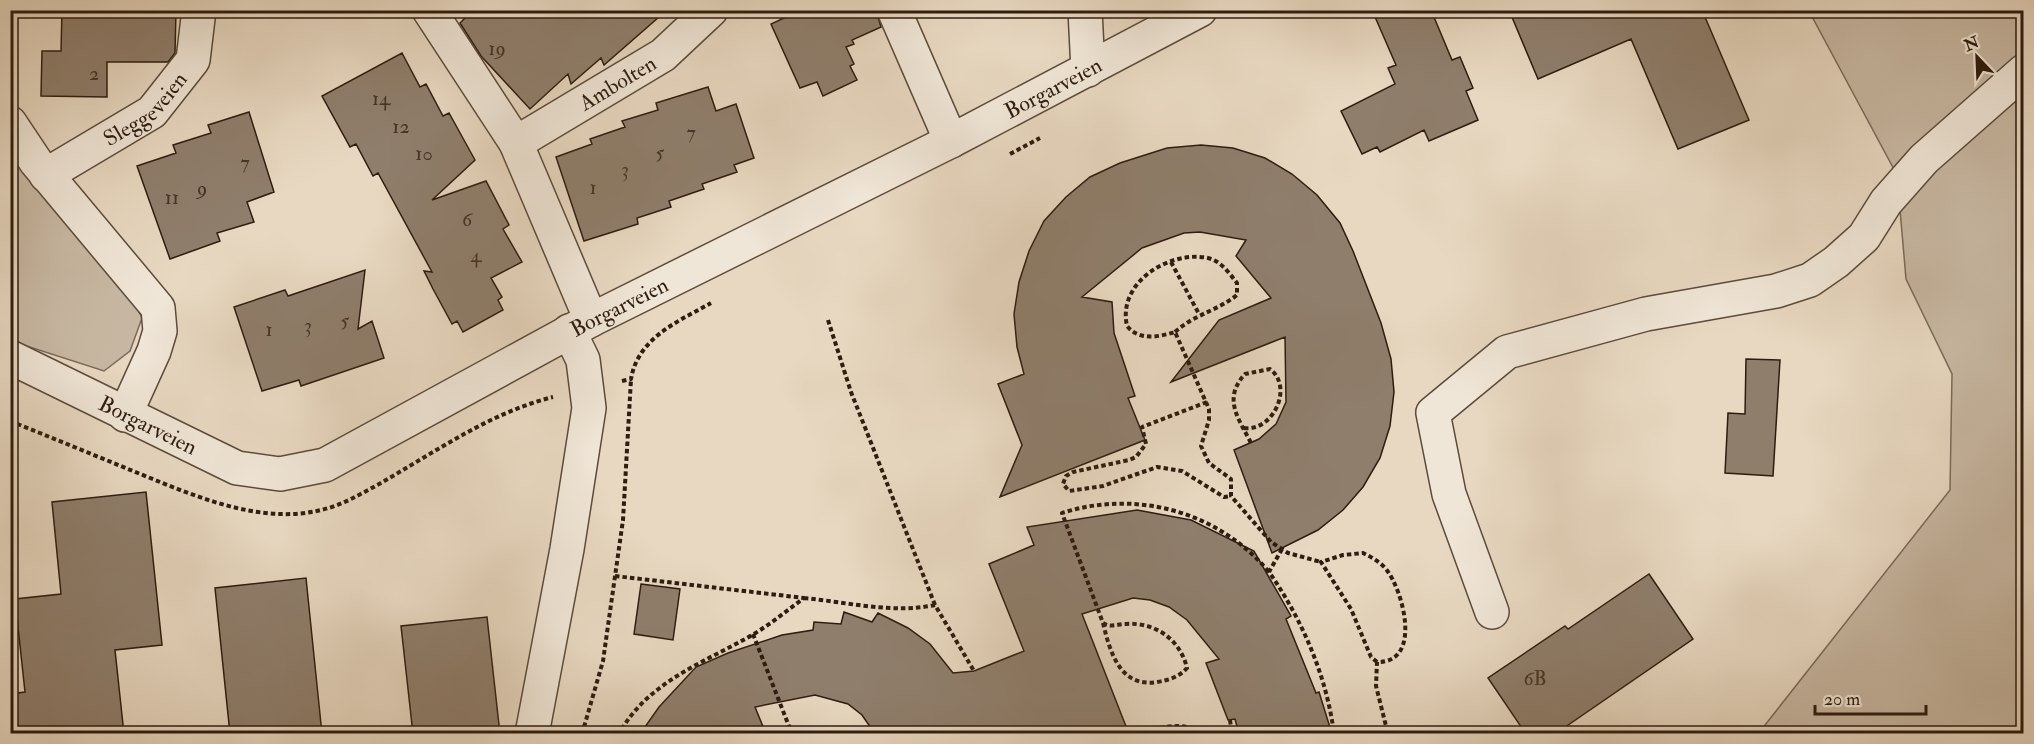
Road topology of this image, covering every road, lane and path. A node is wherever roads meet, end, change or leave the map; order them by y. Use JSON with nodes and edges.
{"nodes":[{"id":1,"x":199,"y":10,"type":"edge"},
{"id":2,"x":429,"y":10,"type":"edge"},
{"id":3,"x":711,"y":10,"type":"edge"},
{"id":4,"x":894,"y":10,"type":"edge"},
{"id":5,"x":1085,"y":10,"type":"edge"},
{"id":6,"x":1200,"y":10,"type":"edge"},
{"id":7,"x":1088,"y":70,"type":"junction"},
{"id":8,"x":2024,"y":71,"type":"edge"},
{"id":9,"x":10,"y":123,"type":"edge"},
{"id":10,"x":951,"y":141,"type":"junction"},
{"id":11,"x":516,"y":143,"type":"junction"},
{"id":12,"x":46,"y":175,"type":"junction"},
{"id":13,"x":1171,"y":262,"type":"junction"},
{"id":14,"x":1199,"y":314,"type":"junction"},
{"id":15,"x":828,"y":320,"type":"dead end"},
{"id":16,"x":580,"y":326,"type":"junction"},
{"id":17,"x":1175,"y":332,"type":"junction"},
{"id":18,"x":18,"y":364,"type":"edge"},
{"id":19,"x":631,"y":379,"type":"dead end"},
{"id":20,"x":1207,"y":402,"type":"junction"},
{"id":21,"x":125,"y":415,"type":"junction"},
{"id":22,"x":1244,"y":428,"type":"junction"},
{"id":23,"x":1251,"y":443,"type":"dead end"},
{"id":24,"x":1231,"y":496,"type":"junction"},
{"id":25,"x":1282,"y":549,"type":"junction"},
{"id":26,"x":1321,"y":562,"type":"junction"},
{"id":27,"x":1269,"y":572,"type":"junction"},
{"id":28,"x":615,"y":576,"type":"junction"},
{"id":29,"x":804,"y":598,"type":"junction"},
{"id":30,"x":935,"y":605,"type":"junction"},
{"id":31,"x":1492,"y":612,"type":"dead end"},
{"id":32,"x":1103,"y":623,"type":"junction"},
{"id":33,"x":753,"y":634,"type":"junction"},
{"id":34,"x":1377,"y":662,"type":"junction"},
{"id":35,"x":974,"y":671,"type":"dead end"},
{"id":36,"x":1230,"y":720,"type":"dead end"},
{"id":37,"x":532,"y":734,"type":"edge"},
{"id":38,"x":582,"y":734,"type":"edge"},
{"id":39,"x":619,"y":734,"type":"edge"},
{"id":40,"x":794,"y":734,"type":"edge"},
{"id":41,"x":826,"y":734,"type":"edge"},
{"id":42,"x":1146,"y":734,"type":"edge"},
{"id":43,"x":1205,"y":734,"type":"edge"},
{"id":44,"x":1232,"y":734,"type":"edge"},
{"id":45,"x":1334,"y":734,"type":"edge"},
{"id":46,"x":1388,"y":734,"type":"edge"}],
"edges":[{"from":1,"to":12,"type":"street","name":"Sleggeveien"},
{"from":2,"to":11,"type":"street"},
{"from":3,"to":11,"type":"street","name":"Ambolten"},
{"from":4,"to":10,"type":"street"},
{"from":5,"to":7,"type":"street"},
{"from":6,"to":7,"type":"street","name":"Borgarveien"},
{"from":7,"to":10,"type":"street","name":"Borgarveien"},
{"from":8,"to":31,"type":"street"},
{"from":9,"to":12,"type":"street"},
{"from":10,"to":16,"type":"street","name":"Borgarveien"},
{"from":11,"to":16,"type":"street"},
{"from":12,"to":21,"type":"street"},
{"from":13,"to":14,"type":"path"},
{"from":13,"to":14,"type":"path"},
{"from":13,"to":17,"type":"path"},
{"from":14,"to":17,"type":"path"},
{"from":15,"to":30,"type":"path"},
{"from":16,"to":21,"type":"street","name":"Borgarveien"},
{"from":16,"to":37,"type":"street"},
{"from":17,"to":20,"type":"path"},
{"from":18,"to":21,"type":"street","name":"Borgarveien"},
{"from":19,"to":28,"type":"path"},
{"from":20,"to":24,"type":"path"},
{"from":20,"to":24,"type":"path"},
{"from":22,"to":22,"type":"path"},
{"from":22,"to":23,"type":"path"},
{"from":24,"to":25,"type":"path"},
{"from":25,"to":26,"type":"path"},
{"from":25,"to":27,"type":"path"},
{"from":26,"to":34,"type":"path"},
{"from":26,"to":34,"type":"path"},
{"from":27,"to":32,"type":"path"},
{"from":27,"to":45,"type":"path"},
{"from":28,"to":29,"type":"path"},
{"from":28,"to":38,"type":"path"},
{"from":29,"to":30,"type":"path"},
{"from":29,"to":33,"type":"path"},
{"from":30,"to":35,"type":"path"},
{"from":32,"to":32,"type":"path"},
{"from":33,"to":39,"type":"path"},
{"from":33,"to":40,"type":"path"},
{"from":34,"to":46,"type":"path"},
{"from":36,"to":44,"type":"path"},
{"from":40,"to":41,"type":"path"},
{"from":42,"to":43,"type":"path"}]}
